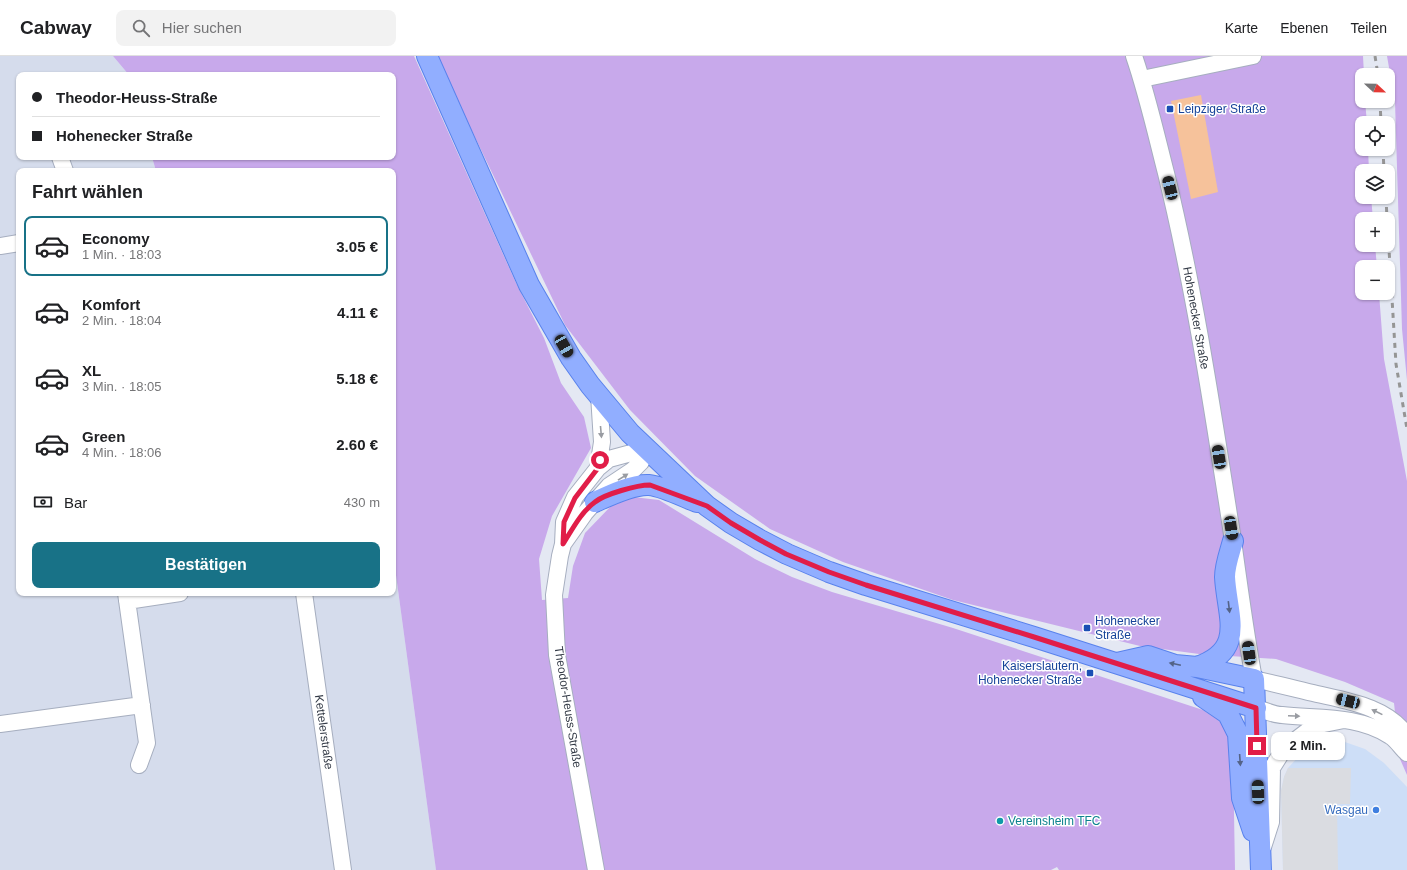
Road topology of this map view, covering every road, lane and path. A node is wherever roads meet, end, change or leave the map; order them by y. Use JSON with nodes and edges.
{"nodes":[{"id":1,"x":427,"y":56,"type":"edge"},
{"id":2,"x":1134,"y":56,"type":"edge"},
{"id":3,"x":1253,"y":56,"type":"edge"},
{"id":4,"x":1142,"y":80,"type":"junction"},
{"id":5,"x":16,"y":243,"type":"edge"},
{"id":6,"x":0,"y":246,"type":"edge"},
{"id":7,"x":598,"y":395,"type":"junction"},
{"id":8,"x":646,"y":449,"type":"junction"},
{"id":9,"x":598,"y":468,"type":"junction"},
{"id":10,"x":595,"y":502,"type":"junction"},
{"id":11,"x":707,"y":506,"type":"junction"},
{"id":12,"x":1233,"y":541,"type":"junction"},
{"id":13,"x":563,"y":544,"type":"junction"},
{"id":14,"x":140,"y":596,"type":"edge"},
{"id":15,"x":304,"y":596,"type":"edge"},
{"id":16,"x":127,"y":597,"type":"edge"},
{"id":17,"x":1116,"y":663,"type":"junction"},
{"id":18,"x":1197,"y":667,"type":"junction"},
{"id":19,"x":1254,"y":679,"type":"junction"},
{"id":20,"x":1185,"y":686,"type":"junction"},
{"id":21,"x":142,"y":705,"type":"junction"},
{"id":22,"x":1256,"y":708,"type":"junction"},
{"id":23,"x":1344,"y":720,"type":"junction"},
{"id":24,"x":0,"y":724,"type":"edge"},
{"id":25,"x":1407,"y":736,"type":"edge"},
{"id":26,"x":1407,"y":754,"type":"edge"},
{"id":27,"x":139,"y":765,"type":"dead end"},
{"id":28,"x":1260,"y":862,"type":"edge"},
{"id":29,"x":343,"y":870,"type":"edge"},
{"id":30,"x":596,"y":870,"type":"edge"}],
"edges":[{"from":1,"to":7,"type":"main road"},
{"from":2,"to":4,"type":"street","name":"Hohenecker Straße"},
{"from":3,"to":4,"type":"street"},
{"from":4,"to":12,"type":"street","name":"Hohenecker Straße"},
{"from":5,"to":6,"type":"street"},
{"from":7,"to":8,"type":"main road"},
{"from":7,"to":9,"type":"street","one_way":true},
{"from":8,"to":9,"type":"street","name":"Theodor-Heuss-Straße"},
{"from":10,"to":8,"type":"street","name":"Theodor-Heuss-Straße","one_way":true},
{"from":8,"to":11,"type":"main road"},
{"from":9,"to":13,"type":"street","name":"Theodor-Heuss-Straße"},
{"from":10,"to":11,"type":"main road"},
{"from":10,"to":13,"type":"street","name":"Theodor-Heuss-Straße"},
{"from":11,"to":17,"type":"main road"},
{"from":12,"to":18,"type":"main road","one_way":true},
{"from":12,"to":19,"type":"street","name":"Hohenecker Straße"},
{"from":13,"to":30,"type":"street","name":"Theodor-Heuss-Straße"},
{"from":14,"to":16,"type":"street"},
{"from":15,"to":29,"type":"street","name":"Kettelerstraße"},
{"from":16,"to":21,"type":"street"},
{"from":18,"to":17,"type":"main road","one_way":true},
{"from":17,"to":20,"type":"main road"},
{"from":18,"to":19,"type":"main road"},
{"from":19,"to":22,"type":"main road","name":"Hohenecker Straße"},
{"from":25,"to":19,"type":"street","one_way":true},
{"from":20,"to":22,"type":"main road"},
{"from":20,"to":28,"type":"main road","one_way":true},
{"from":21,"to":24,"type":"street"},
{"from":21,"to":27,"type":"street"},
{"from":22,"to":23,"type":"street","one_way":true},
{"from":22,"to":28,"type":"main road","name":"Hohenecker Straße"},
{"from":23,"to":26,"type":"street"},
{"from":23,"to":28,"type":"street"}]}
